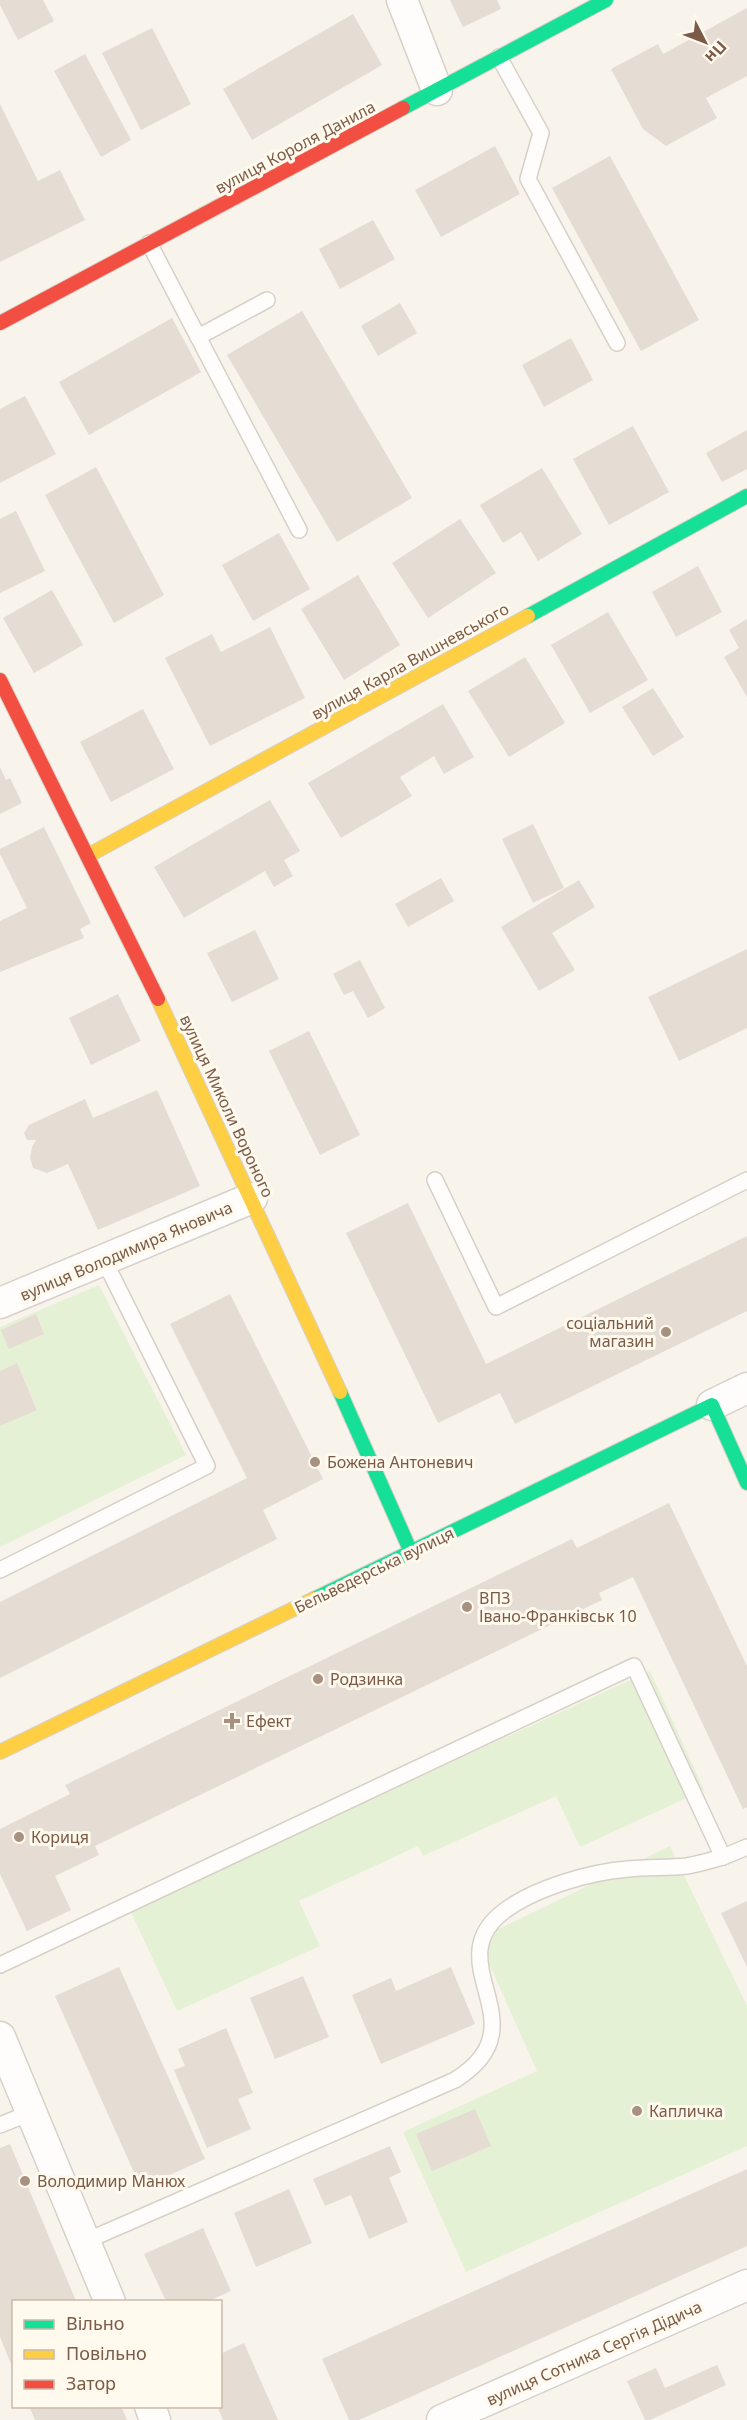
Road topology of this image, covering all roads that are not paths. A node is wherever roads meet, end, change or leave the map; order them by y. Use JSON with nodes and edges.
{"nodes":[{"id":1,"x":402,"y":0,"type":"edge"},
{"id":2,"x":606,"y":0,"type":"edge"},
{"id":3,"x":499,"y":57,"type":"junction"},
{"id":4,"x":437,"y":90,"type":"junction"},
{"id":5,"x":149,"y":243,"type":"junction"},
{"id":6,"x":267,"y":300,"type":"dead end"},
{"id":7,"x":0,"y":323,"type":"edge"},
{"id":8,"x":198,"y":337,"type":"junction"},
{"id":9,"x":617,"y":344,"type":"dead end"},
{"id":10,"x":747,"y":496,"type":"edge"},
{"id":11,"x":299,"y":530,"type":"dead end"},
{"id":12,"x":0,"y":680,"type":"edge"},
{"id":13,"x":89,"y":855,"type":"junction"},
{"id":14,"x":435,"y":1180,"type":"dead end"},
{"id":15,"x":747,"y":1180,"type":"edge"},
{"id":16,"x":252,"y":1198,"type":"junction"},
{"id":17,"x":104,"y":1260,"type":"junction"},
{"id":18,"x":0,"y":1304,"type":"edge"},
{"id":19,"x":747,"y":1388,"type":"edge"},
{"id":20,"x":712,"y":1405,"type":"junction"},
{"id":21,"x":747,"y":1483,"type":"edge"},
{"id":22,"x":411,"y":1552,"type":"junction"},
{"id":23,"x":0,"y":1570,"type":"edge"},
{"id":24,"x":0,"y":1752,"type":"edge"},
{"id":25,"x":747,"y":1847,"type":"edge"},
{"id":26,"x":723,"y":1857,"type":"junction"},
{"id":27,"x":0,"y":1965,"type":"edge"},
{"id":28,"x":0,"y":2037,"type":"edge"},
{"id":29,"x":32,"y":2112,"type":"junction"},
{"id":30,"x":0,"y":2125,"type":"edge"},
{"id":31,"x":87,"y":2241,"type":"junction"},
{"id":32,"x":747,"y":2285,"type":"edge"},
{"id":33,"x":110,"y":2300,"type":"edge"},
{"id":34,"x":442,"y":2420,"type":"edge"}],
"edges":[{"from":1,"to":4,"type":"street"},
{"from":2,"to":3,"type":"street","name":"вулиця Короля Данила"},
{"from":3,"to":4,"type":"street","name":"вулиця Короля Данила"},
{"from":3,"to":9,"type":"lane"},
{"from":4,"to":5,"type":"street","name":"вулиця Короля Данила"},
{"from":5,"to":7,"type":"street","name":"вулиця Короля Данила"},
{"from":5,"to":8,"type":"lane"},
{"from":6,"to":8,"type":"lane"},
{"from":8,"to":11,"type":"lane"},
{"from":10,"to":13,"type":"street","name":"вулиця Карла Вишневського"},
{"from":12,"to":13,"type":"street","name":"вулиця Миколи Вороного"},
{"from":13,"to":16,"type":"street","name":"вулиця Миколи Вороного"},
{"from":14,"to":15,"type":"lane"},
{"from":16,"to":17,"type":"street","name":"вулиця Володимира Яновича"},
{"from":16,"to":22,"type":"street","name":"вулиця Миколи Вороного"},
{"from":17,"to":18,"type":"street","name":"вулиця Володимира Яновича"},
{"from":17,"to":23,"type":"lane"},
{"from":19,"to":20,"type":"street","name":"Бельведерська вулиця"},
{"from":20,"to":21,"type":"street"},
{"from":20,"to":22,"type":"street","name":"Бельведерська вулиця"},
{"from":22,"to":24,"type":"street","name":"Бельведерська вулиця"},
{"from":25,"to":26,"type":"lane"},
{"from":26,"to":27,"type":"lane"},
{"from":26,"to":31,"type":"lane"},
{"from":28,"to":29,"type":"street"},
{"from":29,"to":30,"type":"lane"},
{"from":29,"to":31,"type":"street"},
{"from":31,"to":33,"type":"street"},
{"from":32,"to":34,"type":"street","name":"вулиця Сотника Сергія Дідича"}]}
